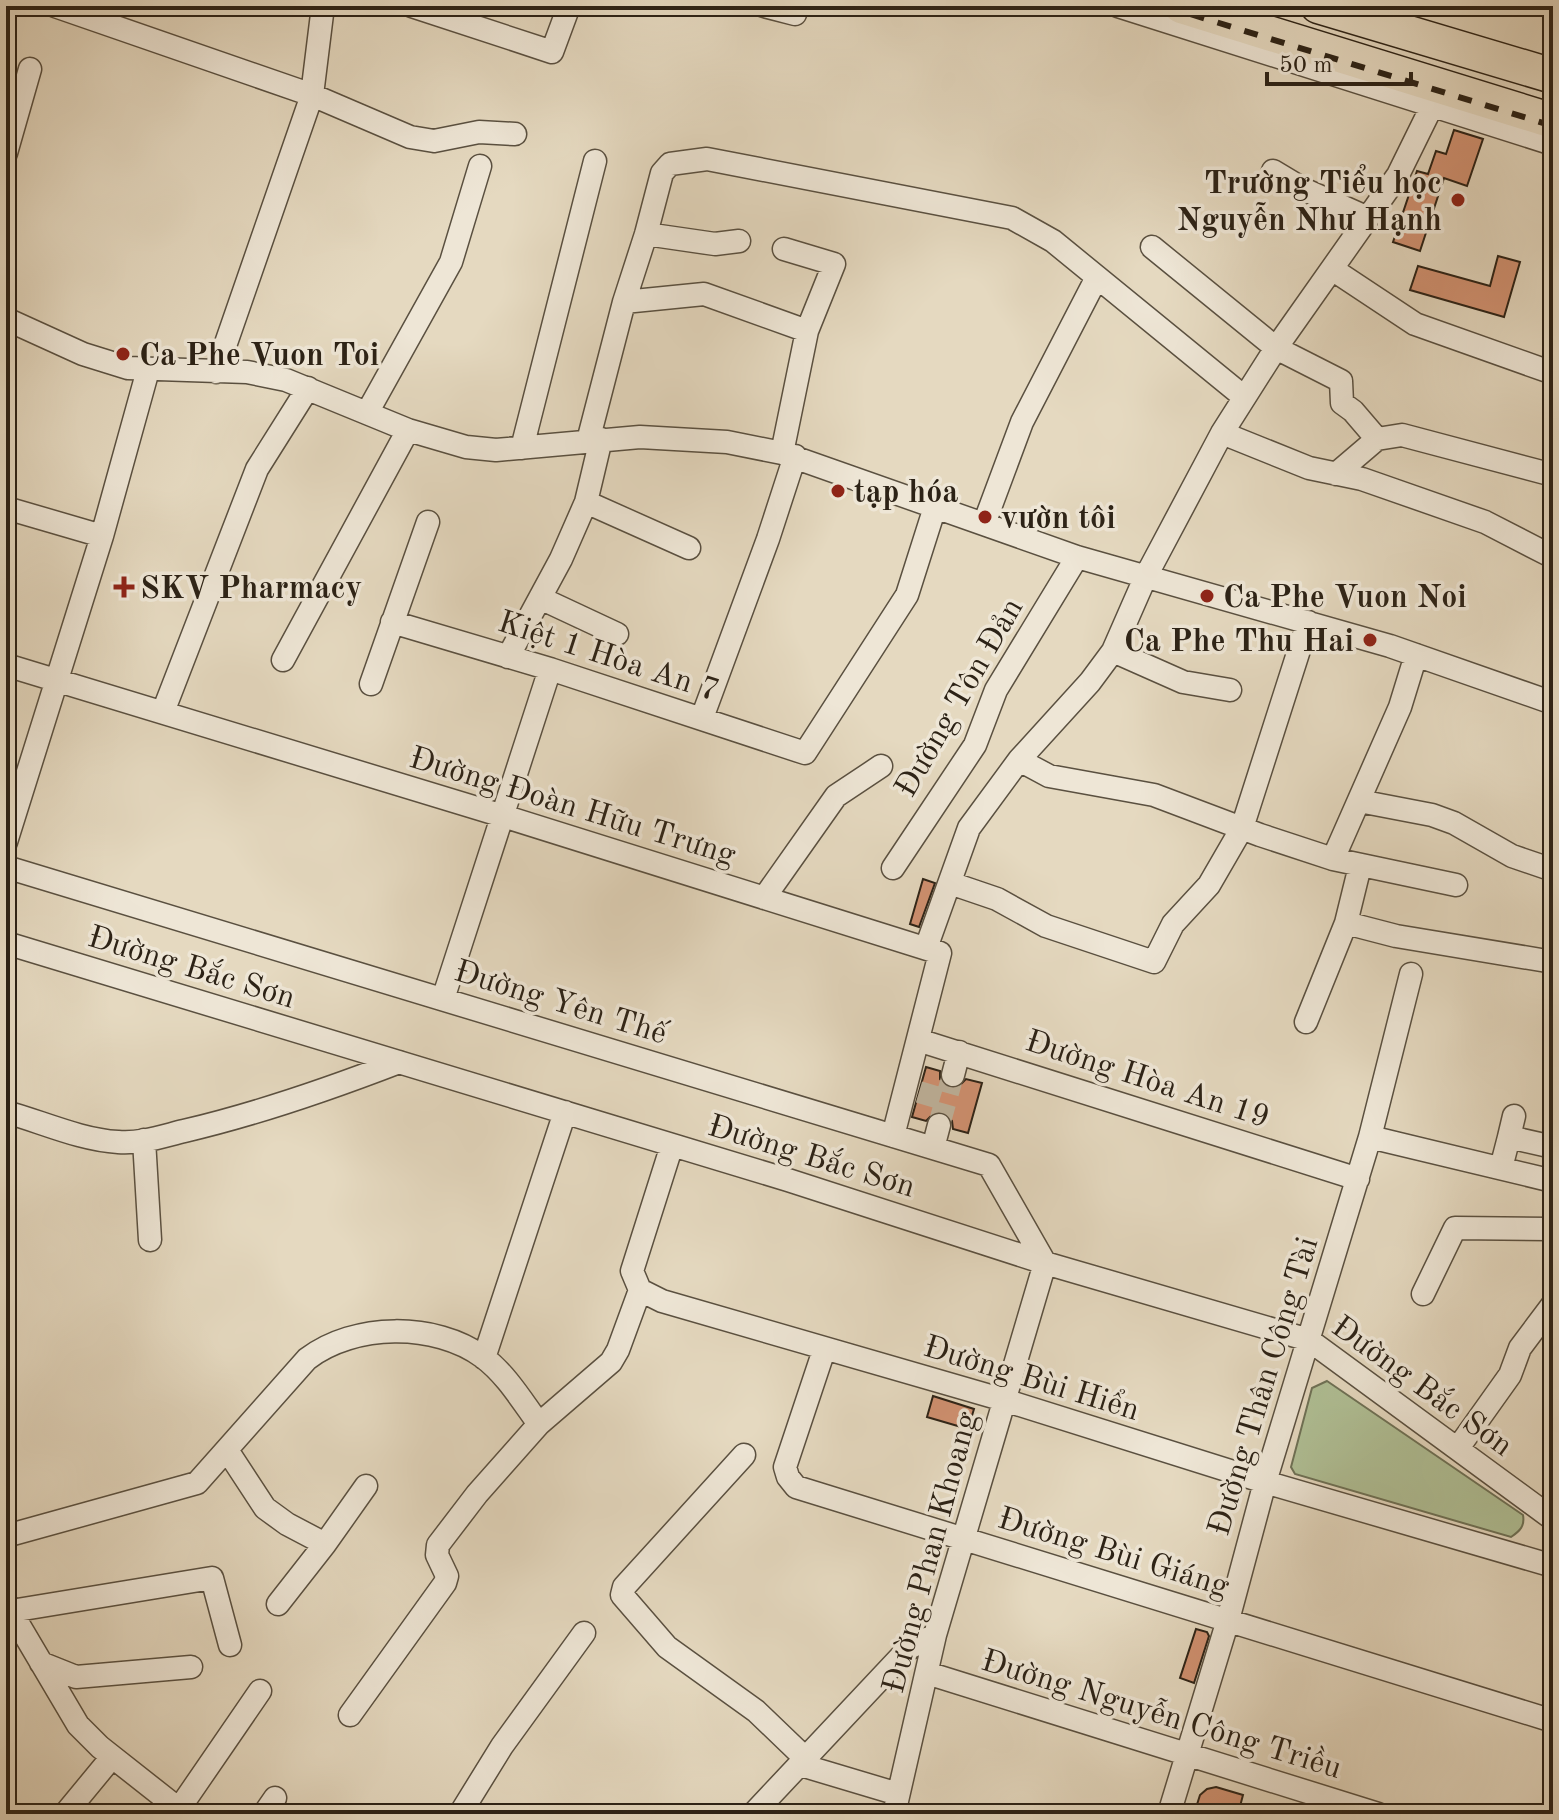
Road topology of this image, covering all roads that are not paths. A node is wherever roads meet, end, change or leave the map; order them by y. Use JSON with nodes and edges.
{"nodes":[{"id":1,"x":55,"y":6,"type":"edge"},
{"id":2,"x":323,"y":6,"type":"edge"},
{"id":3,"x":412,"y":6,"type":"edge"},
{"id":4,"x":569,"y":6,"type":"edge"},
{"id":5,"x":764,"y":6,"type":"edge"},
{"id":6,"x":797,"y":6,"type":"edge"},
{"id":7,"x":1118,"y":6,"type":"edge"},
{"id":8,"x":1181,"y":6,"type":"edge"},
{"id":9,"x":1318,"y":6,"type":"edge"},
{"id":10,"x":1399,"y":18,"type":"edge"},
{"id":11,"x":30,"y":69,"type":"dead end"},
{"id":12,"x":1553,"y":76,"type":"edge"},
{"id":13,"x":312,"y":95,"type":"junction"},
{"id":14,"x":1432,"y":106,"type":"junction"},
{"id":15,"x":1553,"y":121,"type":"edge"},
{"id":16,"x":515,"y":134,"type":"dead end"},
{"id":17,"x":1553,"y":144,"type":"edge"},
{"id":18,"x":6,"y":153,"type":"edge"},
{"id":19,"x":595,"y":161,"type":"dead end"},
{"id":20,"x":480,"y":166,"type":"dead end"},
{"id":21,"x":1273,"y":171,"type":"dead end"},
{"id":22,"x":1368,"y":218,"type":"junction"},
{"id":23,"x":646,"y":234,"type":"junction"},
{"id":24,"x":739,"y":241,"type":"dead end"},
{"id":25,"x":1152,"y":247,"type":"dead end"},
{"id":26,"x":784,"y":249,"type":"dead end"},
{"id":27,"x":1332,"y":269,"type":"junction"},
{"id":28,"x":1097,"y":277,"type":"junction"},
{"id":29,"x":624,"y":302,"type":"junction"},
{"id":30,"x":6,"y":319,"type":"edge"},
{"id":31,"x":807,"y":331,"type":"junction"},
{"id":32,"x":1276,"y":348,"type":"junction"},
{"id":33,"x":148,"y":370,"type":"junction"},
{"id":34,"x":216,"y":372,"type":"junction"},
{"id":35,"x":1553,"y":373,"type":"edge"},
{"id":36,"x":308,"y":388,"type":"junction"},
{"id":37,"x":1244,"y":397,"type":"junction"},
{"id":38,"x":367,"y":413,"type":"junction"},
{"id":39,"x":408,"y":430,"type":"junction"},
{"id":40,"x":1222,"y":433,"type":"junction"},
{"id":41,"x":1377,"y":439,"type":"junction"},
{"id":42,"x":594,"y":440,"type":"junction"},
{"id":43,"x":522,"y":448,"type":"junction"},
{"id":44,"x":788,"y":455,"type":"junction"},
{"id":45,"x":1336,"y":474,"type":"junction"},
{"id":46,"x":1553,"y":475,"type":"edge"},
{"id":47,"x":586,"y":502,"type":"junction"},
{"id":48,"x":935,"y":507,"type":"junction"},
{"id":49,"x":6,"y":508,"type":"edge"},
{"id":50,"x":428,"y":522,"type":"dead end"},
{"id":51,"x":984,"y":524,"type":"junction"},
{"id":52,"x":102,"y":536,"type":"junction"},
{"id":53,"x":689,"y":548,"type":"dead end"},
{"id":54,"x":1077,"y":557,"type":"junction"},
{"id":55,"x":1553,"y":557,"type":"edge"},
{"id":56,"x":1145,"y":578,"type":"junction"},
{"id":57,"x":540,"y":598,"type":"junction"},
{"id":58,"x":392,"y":622,"type":"junction"},
{"id":59,"x":1308,"y":622,"type":"junction"},
{"id":60,"x":617,"y":634,"type":"dead end"},
{"id":61,"x":1113,"y":651,"type":"junction"},
{"id":62,"x":1416,"y":655,"type":"junction"},
{"id":63,"x":508,"y":657,"type":"junction"},
{"id":64,"x":283,"y":660,"type":"dead end"},
{"id":65,"x":6,"y":665,"type":"edge"},
{"id":66,"x":550,"y":669,"type":"junction"},
{"id":67,"x":57,"y":680,"type":"junction"},
{"id":68,"x":371,"y":684,"type":"dead end"},
{"id":69,"x":1230,"y":690,"type":"dead end"},
{"id":70,"x":1553,"y":703,"type":"edge"},
{"id":71,"x":163,"y":712,"type":"junction"},
{"id":72,"x":702,"y":718,"type":"junction"},
{"id":73,"x":1019,"y":760,"type":"junction"},
{"id":74,"x":881,"y":766,"type":"dead end"},
{"id":75,"x":1359,"y":801,"type":"junction"},
{"id":76,"x":503,"y":816,"type":"junction"},
{"id":77,"x":1242,"y":828,"type":"junction"},
{"id":78,"x":6,"y":842,"type":"edge"},
{"id":79,"x":1333,"y":859,"type":"junction"},
{"id":80,"x":1360,"y":866,"type":"junction"},
{"id":81,"x":6,"y":867,"type":"edge"},
{"id":82,"x":893,"y":868,"type":"dead end"},
{"id":83,"x":1553,"y":870,"type":"edge"},
{"id":84,"x":950,"y":883,"type":"junction"},
{"id":85,"x":1456,"y":885,"type":"dead end"},
{"id":86,"x":764,"y":898,"type":"junction"},
{"id":87,"x":1346,"y":923,"type":"junction"},
{"id":88,"x":6,"y":943,"type":"edge"},
{"id":89,"x":926,"y":948,"type":"junction"},
{"id":90,"x":1553,"y":962,"type":"edge"},
{"id":91,"x":1411,"y":974,"type":"dead end"},
{"id":92,"x":443,"y":999,"type":"junction"},
{"id":93,"x":1306,"y":1022,"type":"dead end"},
{"id":94,"x":918,"y":1040,"type":"junction"},
{"id":95,"x":959,"y":1052,"type":"junction"},
{"id":96,"x":399,"y":1062,"type":"junction"},
{"id":97,"x":953,"y":1075,"type":"tunnel mouth"},
{"id":98,"x":6,"y":1112,"type":"edge"},
{"id":99,"x":565,"y":1112,"type":"junction"},
{"id":100,"x":939,"y":1125,"type":"tunnel mouth"},
{"id":101,"x":893,"y":1136,"type":"junction"},
{"id":102,"x":1370,"y":1137,"type":"junction"},
{"id":103,"x":144,"y":1140,"type":"junction"},
{"id":104,"x":672,"y":1145,"type":"junction"},
{"id":105,"x":1553,"y":1147,"type":"edge"},
{"id":106,"x":933,"y":1148,"type":"junction"},
{"id":107,"x":1501,"y":1168,"type":"junction"},
{"id":108,"x":1358,"y":1179,"type":"junction"},
{"id":109,"x":1553,"y":1181,"type":"edge"},
{"id":110,"x":1553,"y":1226,"type":"edge"},
{"id":111,"x":150,"y":1240,"type":"dead end"},
{"id":112,"x":1045,"y":1263,"type":"junction"},
{"id":113,"x":640,"y":1290,"type":"junction"},
{"id":114,"x":1423,"y":1294,"type":"dead end"},
{"id":115,"x":1553,"y":1304,"type":"edge"},
{"id":116,"x":1309,"y":1340,"type":"junction"},
{"id":117,"x":824,"y":1350,"type":"junction"},
{"id":118,"x":484,"y":1358,"type":"junction"},
{"id":119,"x":1004,"y":1400,"type":"junction"},
{"id":120,"x":539,"y":1424,"type":"junction"},
{"id":121,"x":1458,"y":1448,"type":"junction"},
{"id":122,"x":227,"y":1450,"type":"junction"},
{"id":123,"x":744,"y":1455,"type":"dead end"},
{"id":124,"x":1265,"y":1482,"type":"junction"},
{"id":125,"x":366,"y":1486,"type":"dead end"},
{"id":126,"x":1553,"y":1519,"type":"edge"},
{"id":127,"x":6,"y":1536,"type":"edge"},
{"id":128,"x":963,"y":1537,"type":"junction"},
{"id":129,"x":325,"y":1544,"type":"junction"},
{"id":130,"x":1553,"y":1566,"type":"edge"},
{"id":131,"x":278,"y":1604,"type":"dead end"},
{"id":132,"x":8,"y":1607,"type":"edge"},
{"id":133,"x":1228,"y":1620,"type":"junction"},
{"id":134,"x":584,"y":1633,"type":"dead end"},
{"id":135,"x":935,"y":1635,"type":"junction"},
{"id":136,"x":230,"y":1645,"type":"dead end"},
{"id":137,"x":41,"y":1663,"type":"junction"},
{"id":138,"x":191,"y":1667,"type":"dead end"},
{"id":139,"x":927,"y":1673,"type":"junction"},
{"id":140,"x":260,"y":1691,"type":"dead end"},
{"id":141,"x":350,"y":1715,"type":"dead end"},
{"id":142,"x":1553,"y":1721,"type":"edge"},
{"id":143,"x":1187,"y":1754,"type":"junction"},
{"id":144,"x":112,"y":1757,"type":"junction"},
{"id":145,"x":804,"y":1762,"type":"junction"},
{"id":146,"x":896,"y":1804,"type":"edge"},
{"id":147,"x":1330,"y":1807,"type":"edge"},
{"id":148,"x":182,"y":1811,"type":"edge"},
{"id":149,"x":65,"y":1814,"type":"edge"},
{"id":150,"x":460,"y":1814,"type":"edge"},
{"id":151,"x":753,"y":1814,"type":"edge"},
{"id":152,"x":1169,"y":1814,"type":"edge"},
{"id":153,"x":1378,"y":1814,"type":"edge"}],
"edges":[{"from":1,"to":13,"type":"street"},
{"from":2,"to":13,"type":"street"},
{"from":3,"to":4,"type":"street"},
{"from":5,"to":6,"type":"street"},
{"from":7,"to":14,"type":"street"},
{"from":8,"to":15,"type":"highway"},
{"from":9,"to":10,"type":"highway"},
{"from":10,"to":12,"type":"highway"},
{"from":11,"to":18,"type":"street"},
{"from":13,"to":16,"type":"street"},
{"from":13,"to":34,"type":"street"},
{"from":14,"to":17,"type":"street"},
{"from":14,"to":22,"type":"street"},
{"from":19,"to":43,"type":"street"},
{"from":20,"to":38,"type":"street"},
{"from":21,"to":22,"type":"street"},
{"from":22,"to":27,"type":"street"},
{"from":23,"to":24,"type":"street"},
{"from":23,"to":28,"type":"street"},
{"from":23,"to":29,"type":"street"},
{"from":25,"to":32,"type":"street"},
{"from":26,"to":31,"type":"street"},
{"from":27,"to":32,"type":"street"},
{"from":27,"to":35,"type":"street"},
{"from":28,"to":37,"type":"street"},
{"from":28,"to":51,"type":"street"},
{"from":29,"to":31,"type":"street"},
{"from":29,"to":42,"type":"street"},
{"from":30,"to":33,"type":"street"},
{"from":31,"to":44,"type":"street"},
{"from":32,"to":37,"type":"street"},
{"from":32,"to":41,"type":"street"},
{"from":33,"to":34,"type":"street"},
{"from":33,"to":52,"type":"street"},
{"from":34,"to":36,"type":"street"},
{"from":36,"to":38,"type":"street"},
{"from":36,"to":71,"type":"street"},
{"from":37,"to":40,"type":"street"},
{"from":38,"to":39,"type":"street"},
{"from":39,"to":43,"type":"street"},
{"from":39,"to":64,"type":"street"},
{"from":40,"to":45,"type":"street"},
{"from":40,"to":56,"type":"street"},
{"from":41,"to":45,"type":"street"},
{"from":41,"to":46,"type":"street"},
{"from":42,"to":43,"type":"street"},
{"from":42,"to":44,"type":"street"},
{"from":42,"to":47,"type":"street"},
{"from":44,"to":48,"type":"street"},
{"from":44,"to":72,"type":"street"},
{"from":45,"to":55,"type":"street"},
{"from":47,"to":53,"type":"street"},
{"from":47,"to":57,"type":"street"},
{"from":48,"to":51,"type":"street"},
{"from":48,"to":72,"type":"street","name":"Kiệt 1 Hòa An 7"},
{"from":49,"to":52,"type":"street"},
{"from":50,"to":58,"type":"street"},
{"from":51,"to":54,"type":"street"},
{"from":52,"to":67,"type":"street"},
{"from":54,"to":56,"type":"street"},
{"from":54,"to":82,"type":"street","name":"Đường Tôn Đản"},
{"from":56,"to":59,"type":"street"},
{"from":56,"to":61,"type":"street"},
{"from":57,"to":60,"type":"street"},
{"from":57,"to":63,"type":"street"},
{"from":58,"to":63,"type":"street","name":"Kiệt 1 Hòa An 7"},
{"from":58,"to":68,"type":"street"},
{"from":59,"to":62,"type":"street"},
{"from":59,"to":77,"type":"street"},
{"from":61,"to":69,"type":"street"},
{"from":61,"to":73,"type":"street"},
{"from":62,"to":70,"type":"street"},
{"from":62,"to":75,"type":"street"},
{"from":63,"to":66,"type":"street","name":"Kiệt 1 Hòa An 7"},
{"from":65,"to":67,"type":"street","name":"Đường Đoàn Hữu Trưng"},
{"from":66,"to":72,"type":"street","name":"Kiệt 1 Hòa An 7"},
{"from":66,"to":76,"type":"street"},
{"from":67,"to":71,"type":"street","name":"Đường Đoàn Hữu Trưng"},
{"from":67,"to":78,"type":"street"},
{"from":71,"to":76,"type":"street","name":"Đường Đoàn Hữu Trưng"},
{"from":73,"to":77,"type":"street"},
{"from":73,"to":84,"type":"street"},
{"from":74,"to":86,"type":"street"},
{"from":75,"to":79,"type":"street"},
{"from":75,"to":83,"type":"street"},
{"from":76,"to":86,"type":"street","name":"Đường Đoàn Hữu Trưng"},
{"from":76,"to":92,"type":"street"},
{"from":77,"to":79,"type":"street"},
{"from":77,"to":84,"type":"street"},
{"from":79,"to":80,"type":"street"},
{"from":80,"to":85,"type":"street"},
{"from":80,"to":87,"type":"street"},
{"from":81,"to":92,"type":"street","name":"Đường Yên Thế"},
{"from":84,"to":89,"type":"street"},
{"from":86,"to":89,"type":"street","name":"Đường Đoàn Hữu Trưng"},
{"from":87,"to":90,"type":"street"},
{"from":87,"to":93,"type":"street"},
{"from":88,"to":96,"type":"street","name":"Đường Bắc Sơn"},
{"from":89,"to":94,"type":"street"},
{"from":91,"to":102,"type":"street","name":"Đường Thân Công Tài"},
{"from":92,"to":101,"type":"street","name":"Đường Yên Thế"},
{"from":94,"to":95,"type":"street","name":"Đường Hòa An 19"},
{"from":94,"to":101,"type":"street"},
{"from":95,"to":97,"type":"street"},
{"from":95,"to":108,"type":"street","name":"Đường Hòa An 19"},
{"from":96,"to":99,"type":"street","name":"Đường Bắc Sơn"},
{"from":96,"to":103,"type":"street"},
{"from":98,"to":103,"type":"street"},
{"from":99,"to":104,"type":"street","name":"Đường Bắc Sơn"},
{"from":99,"to":118,"type":"street"},
{"from":100,"to":106,"type":"street"},
{"from":101,"to":106,"type":"street","name":"Đường Yên Thế"},
{"from":102,"to":107,"type":"street"},
{"from":102,"to":108,"type":"street","name":"Đường Thân Công Tài"},
{"from":103,"to":111,"type":"street"},
{"from":104,"to":112,"type":"street","name":"Đường Bắc Sơn"},
{"from":104,"to":113,"type":"street"},
{"from":105,"to":107,"type":"street"},
{"from":106,"to":112,"type":"street","name":"Đường Yên Thế"},
{"from":107,"to":109,"type":"street"},
{"from":108,"to":116,"type":"street","name":"Đường Thân Công Tài"},
{"from":110,"to":114,"type":"street"},
{"from":112,"to":116,"type":"street","name":"Đường Bắc Sơn"},
{"from":112,"to":119,"type":"street","name":"Đường Phan Khoang"},
{"from":113,"to":117,"type":"street","name":"Đường Bùi Hiển"},
{"from":113,"to":120,"type":"street"},
{"from":115,"to":121,"type":"street"},
{"from":116,"to":121,"type":"street","name":"Đường Bắc Sơn"},
{"from":116,"to":124,"type":"street","name":"Đường Thân Công Tài"},
{"from":117,"to":119,"type":"street","name":"Đường Bùi Hiển"},
{"from":117,"to":128,"type":"street","name":"Đường Bùi Giáng"},
{"from":118,"to":120,"type":"street"},
{"from":118,"to":122,"type":"street"},
{"from":119,"to":124,"type":"street","name":"Đường Bùi Hiển"},
{"from":119,"to":128,"type":"street","name":"Đường Phan Khoang"},
{"from":120,"to":141,"type":"street"},
{"from":121,"to":126,"type":"street","name":"Đường Bắc Sơn"},
{"from":122,"to":127,"type":"street"},
{"from":122,"to":129,"type":"street"},
{"from":123,"to":145,"type":"street"},
{"from":124,"to":130,"type":"street","name":"Đường Bùi Hiển"},
{"from":124,"to":133,"type":"street","name":"Đường Thân Công Tài"},
{"from":125,"to":129,"type":"street"},
{"from":128,"to":133,"type":"street","name":"Đường Bùi Giáng"},
{"from":128,"to":135,"type":"street","name":"Đường Phan Khoang"},
{"from":129,"to":131,"type":"street"},
{"from":132,"to":136,"type":"street"},
{"from":132,"to":137,"type":"street"},
{"from":133,"to":142,"type":"street","name":"Đường Bùi Giáng"},
{"from":133,"to":143,"type":"street","name":"Đường Thân Công Tài"},
{"from":134,"to":150,"type":"street"},
{"from":135,"to":139,"type":"street","name":"Đường Phan Khoang"},
{"from":135,"to":145,"type":"street"},
{"from":137,"to":138,"type":"street"},
{"from":137,"to":144,"type":"street"},
{"from":139,"to":143,"type":"street","name":"Đường Nguyễn Công Triều"},
{"from":139,"to":146,"type":"street","name":"Đường Phan Khoang"},
{"from":140,"to":148,"type":"street"},
{"from":143,"to":147,"type":"street","name":"Đường Nguyễn Công Triều"},
{"from":143,"to":152,"type":"street","name":"Đường Thân Công Tài"},
{"from":144,"to":148,"type":"street"},
{"from":144,"to":149,"type":"street"},
{"from":145,"to":146,"type":"street"},
{"from":145,"to":151,"type":"street"},
{"from":147,"to":153,"type":"street","name":"Đường Nguyễn Công Triều"}]}
